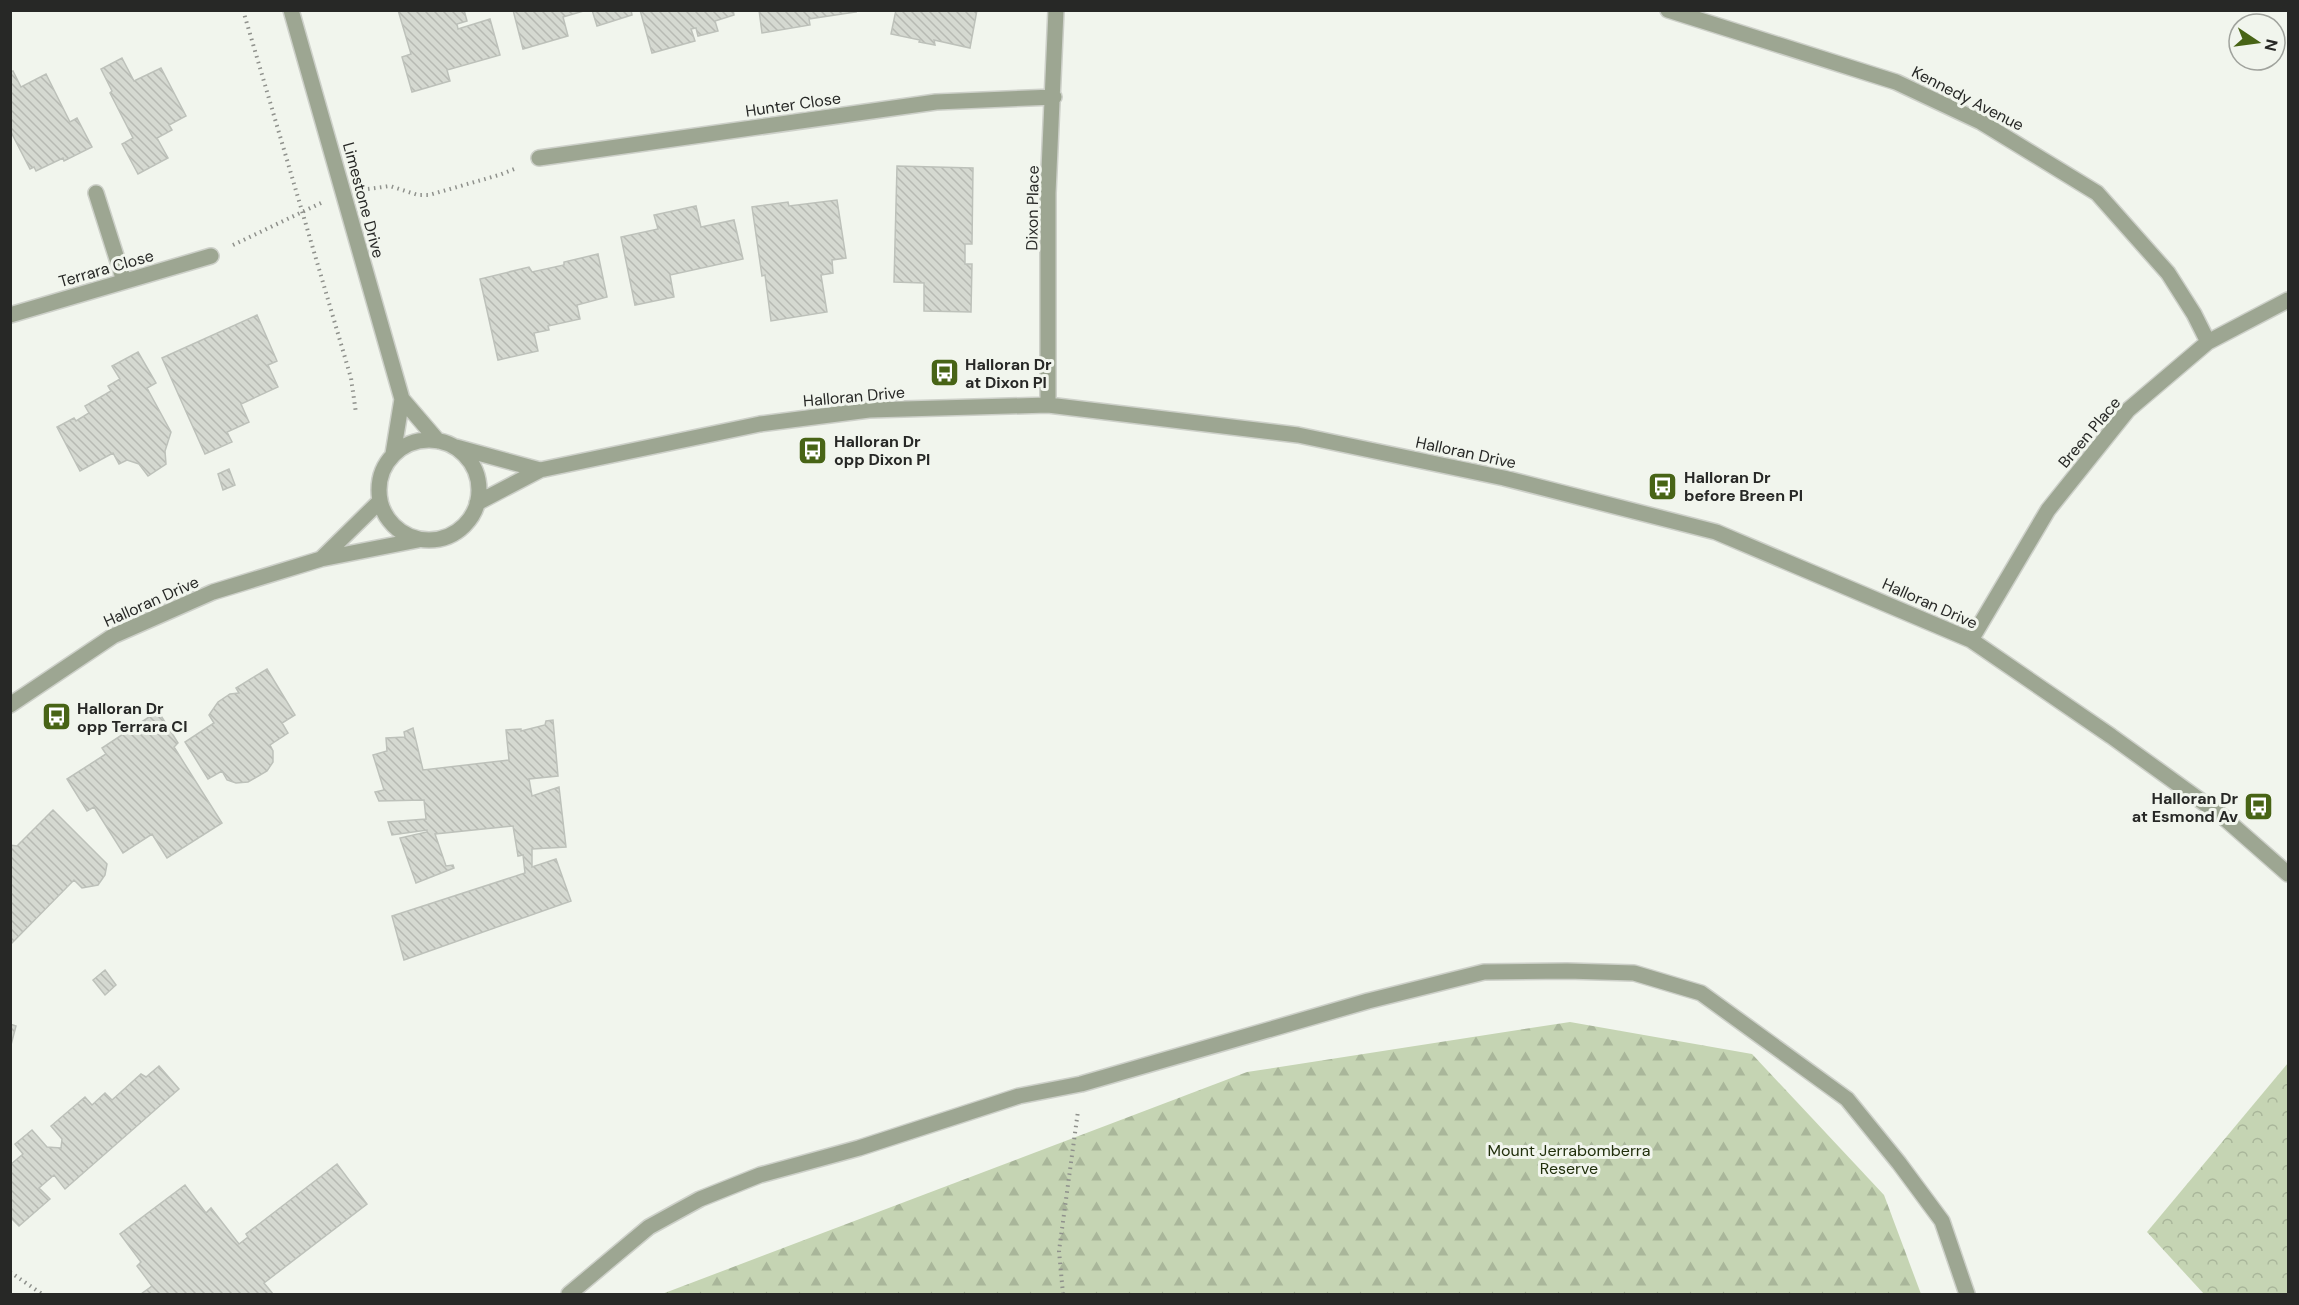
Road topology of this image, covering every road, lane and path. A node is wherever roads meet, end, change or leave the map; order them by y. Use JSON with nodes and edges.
{"nodes":[{"id":1,"x":243,"y":10,"type":"edge"},
{"id":2,"x":291,"y":10,"type":"edge"},
{"id":3,"x":1056,"y":10,"type":"edge"},
{"id":4,"x":1668,"y":10,"type":"edge"},
{"id":5,"x":1053,"y":97,"type":"junction"},
{"id":6,"x":539,"y":158,"type":"dead end"},
{"id":7,"x":499,"y":175,"type":"dead end"},
{"id":8,"x":96,"y":193,"type":"dead end"},
{"id":9,"x":344,"y":193,"type":"junction"},
{"id":10,"x":302,"y":211,"type":"junction"},
{"id":11,"x":211,"y":256,"type":"joint"},
{"id":12,"x":124,"y":281,"type":"junction"},
{"id":13,"x":2289,"y":300,"type":"edge"},
{"id":14,"x":10,"y":315,"type":"edge"},
{"id":15,"x":2208,"y":342,"type":"junction"},
{"id":16,"x":402,"y":399,"type":"junction"},
{"id":17,"x":1048,"y":405,"type":"junction"},
{"id":18,"x":356,"y":413,"type":"dead end"},
{"id":19,"x":438,"y":441,"type":"junction"},
{"id":20,"x":455,"y":447,"type":"junction"},
{"id":21,"x":393,"y":454,"type":"junction"},
{"id":22,"x":540,"y":470,"type":"junction"},
{"id":23,"x":379,"y":502,"type":"junction"},
{"id":24,"x":477,"y":503,"type":"junction"},
{"id":25,"x":418,"y":540,"type":"junction"},
{"id":26,"x":321,"y":559,"type":"junction"},
{"id":27,"x":1971,"y":640,"type":"junction"},
{"id":28,"x":10,"y":705,"type":"edge"},
{"id":29,"x":2289,"y":874,"type":"edge"},
{"id":30,"x":1081,"y":1084,"type":"junction"},
{"id":31,"x":10,"y":1272,"type":"edge"},
{"id":32,"x":42,"y":1294,"type":"edge"},
{"id":33,"x":569,"y":1294,"type":"edge"},
{"id":34,"x":1063,"y":1294,"type":"edge"},
{"id":35,"x":1967,"y":1294,"type":"edge"}],
"edges":[{"from":1,"to":10,"type":"path"},
{"from":2,"to":9,"type":"street","name":"Limestone Drive"},
{"from":3,"to":5,"type":"street","name":"Dixon Place"},
{"from":4,"to":15,"type":"street","name":"Kennedy Avenue"},
{"from":5,"to":6,"type":"street","name":"Hunter Close"},
{"from":5,"to":17,"type":"street","name":"Dixon Place"},
{"from":7,"to":9,"type":"path"},
{"from":8,"to":12,"type":"street"},
{"from":9,"to":10,"type":"path"},
{"from":9,"to":16,"type":"street","name":"Limestone Drive"},
{"from":10,"to":11,"type":"path"},
{"from":10,"to":18,"type":"path"},
{"from":11,"to":12,"type":"street","name":"Terrara Close"},
{"from":12,"to":14,"type":"street","name":"Terrara Close"},
{"from":13,"to":15,"type":"street","name":"Breen Place"},
{"from":15,"to":27,"type":"street","name":"Breen Place"},
{"from":16,"to":19,"type":"street","name":"Limestone Drive"},
{"from":16,"to":21,"type":"street","name":"Limestone Drive"},
{"from":17,"to":22,"type":"street","name":"Halloran Drive"},
{"from":17,"to":27,"type":"street","name":"Halloran Drive"},
{"from":19,"to":20,"type":"street"},
{"from":19,"to":21,"type":"street"},
{"from":20,"to":22,"type":"street","name":"Halloran Drive"},
{"from":20,"to":24,"type":"street"},
{"from":21,"to":23,"type":"street"},
{"from":22,"to":24,"type":"street","name":"Halloran Drive"},
{"from":23,"to":25,"type":"street"},
{"from":23,"to":26,"type":"street","name":"Halloran Drive"},
{"from":24,"to":25,"type":"street"},
{"from":25,"to":26,"type":"street","name":"Halloran Drive"},
{"from":26,"to":28,"type":"street","name":"Halloran Drive"},
{"from":27,"to":29,"type":"street","name":"Halloran Drive"},
{"from":30,"to":33,"type":"street"},
{"from":30,"to":34,"type":"path"},
{"from":30,"to":35,"type":"street"},
{"from":31,"to":32,"type":"path"}]}
